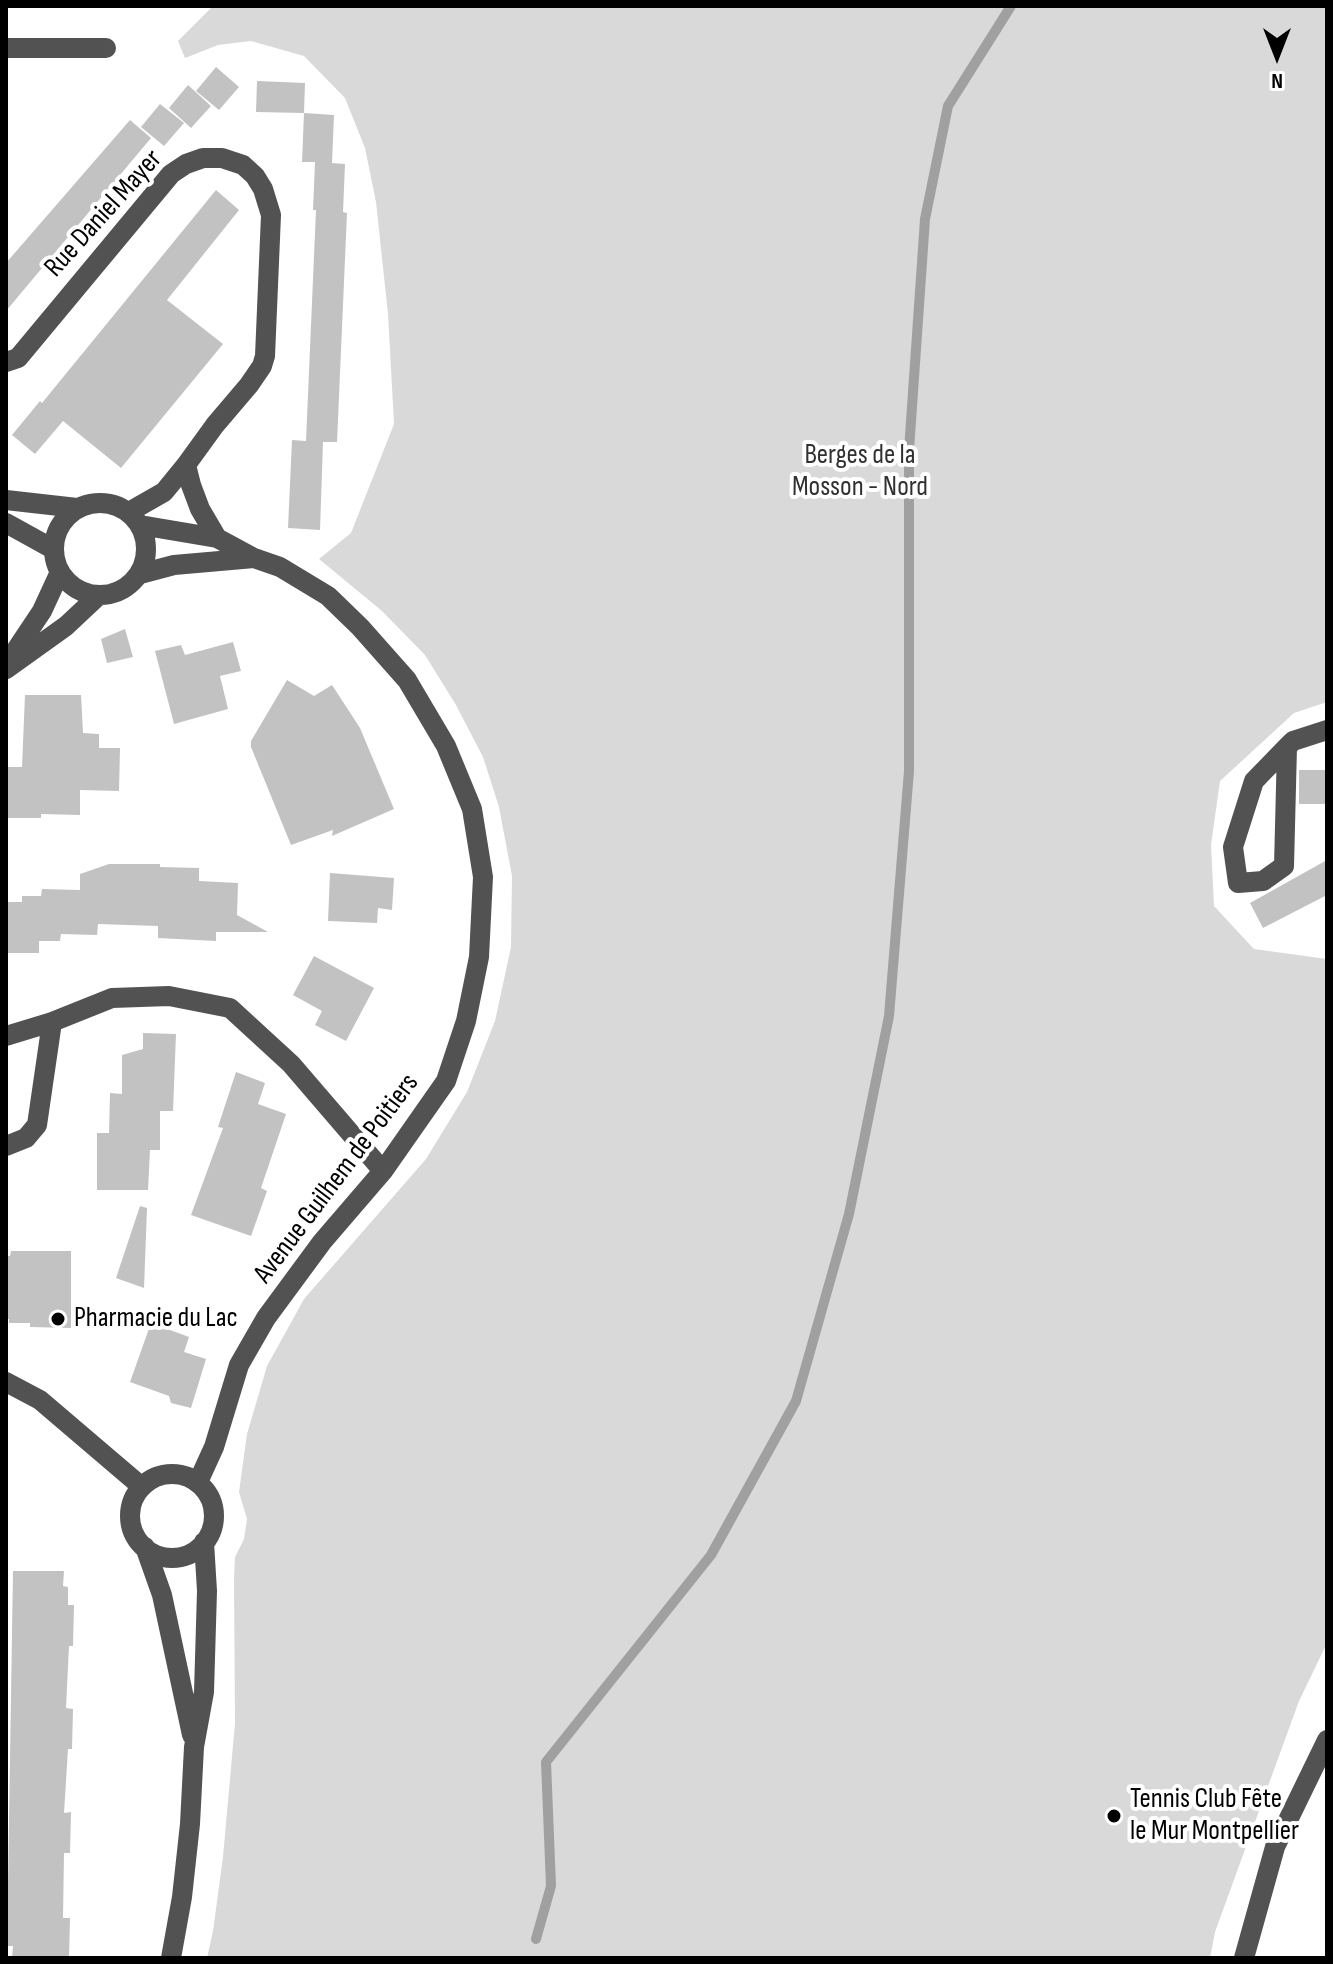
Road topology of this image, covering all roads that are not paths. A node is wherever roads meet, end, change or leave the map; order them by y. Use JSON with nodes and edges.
{"nodes":[{"id":1,"x":6,"y":48,"type":"edge"},
{"id":2,"x":106,"y":48,"type":"dead end"},
{"id":3,"x":6,"y":362,"type":"edge"},
{"id":4,"x":186,"y":465,"type":"junction"},
{"id":5,"x":6,"y":500,"type":"edge"},
{"id":6,"x":77,"y":508,"type":"junction"},
{"id":7,"x":135,"y":518,"type":"junction"},
{"id":8,"x":6,"y":523,"type":"edge"},
{"id":9,"x":217,"y":538,"type":"junction"},
{"id":10,"x":53,"y":549,"type":"junction"},
{"id":11,"x":254,"y":558,"type":"junction"},
{"id":12,"x":60,"y":572,"type":"junction"},
{"id":13,"x":140,"y":574,"type":"junction"},
{"id":14,"x":98,"y":596,"type":"junction"},
{"id":15,"x":6,"y":666,"type":"edge"},
{"id":16,"x":1327,"y":730,"type":"edge"},
{"id":17,"x":1287,"y":747,"type":"junction"},
{"id":18,"x":52,"y":1022,"type":"junction"},
{"id":19,"x":6,"y":1036,"type":"edge"},
{"id":20,"x":6,"y":1146,"type":"edge"},
{"id":21,"x":383,"y":1171,"type":"junction"},
{"id":22,"x":6,"y":1382,"type":"edge"},
{"id":23,"x":198,"y":1482,"type":"junction"},
{"id":24,"x":142,"y":1487,"type":"junction"},
{"id":25,"x":204,"y":1542,"type":"junction"},
{"id":26,"x":145,"y":1547,"type":"junction"},
{"id":27,"x":1327,"y":1740,"type":"edge"},
{"id":28,"x":194,"y":1747,"type":"junction"},
{"id":29,"x":171,"y":1958,"type":"edge"},
{"id":30,"x":1244,"y":1958,"type":"edge"}],
"edges":[{"from":1,"to":2,"type":"street"},
{"from":3,"to":4,"type":"street","name":"Rue Daniel Mayer"},
{"from":4,"to":7,"type":"street","name":"Rue Daniel Mayer"},
{"from":4,"to":9,"type":"street"},
{"from":5,"to":6,"type":"street"},
{"from":6,"to":7,"type":"street"},
{"from":6,"to":10,"type":"street"},
{"from":7,"to":9,"type":"street","name":"Avenue Guilhem de Poitiers"},
{"from":7,"to":13,"type":"street"},
{"from":8,"to":10,"type":"street"},
{"from":9,"to":11,"type":"street","name":"Avenue Guilhem de Poitiers"},
{"from":10,"to":12,"type":"street"},
{"from":11,"to":13,"type":"street","name":"Avenue Guilhem de Poitiers"},
{"from":11,"to":21,"type":"street","name":"Avenue Guilhem de Poitiers"},
{"from":12,"to":14,"type":"street"},
{"from":12,"to":15,"type":"street"},
{"from":13,"to":14,"type":"street"},
{"from":14,"to":15,"type":"street"},
{"from":16,"to":17,"type":"street"},
{"from":17,"to":17,"type":"street"},
{"from":18,"to":19,"type":"street"},
{"from":18,"to":20,"type":"street"},
{"from":18,"to":21,"type":"street"},
{"from":21,"to":23,"type":"street","name":"Avenue Guilhem de Poitiers"},
{"from":22,"to":24,"type":"street"},
{"from":23,"to":24,"type":"street"},
{"from":23,"to":25,"type":"street"},
{"from":24,"to":26,"type":"street"},
{"from":25,"to":26,"type":"street"},
{"from":25,"to":28,"type":"street"},
{"from":26,"to":28,"type":"street"},
{"from":27,"to":30,"type":"street"},
{"from":28,"to":29,"type":"street"}]}
